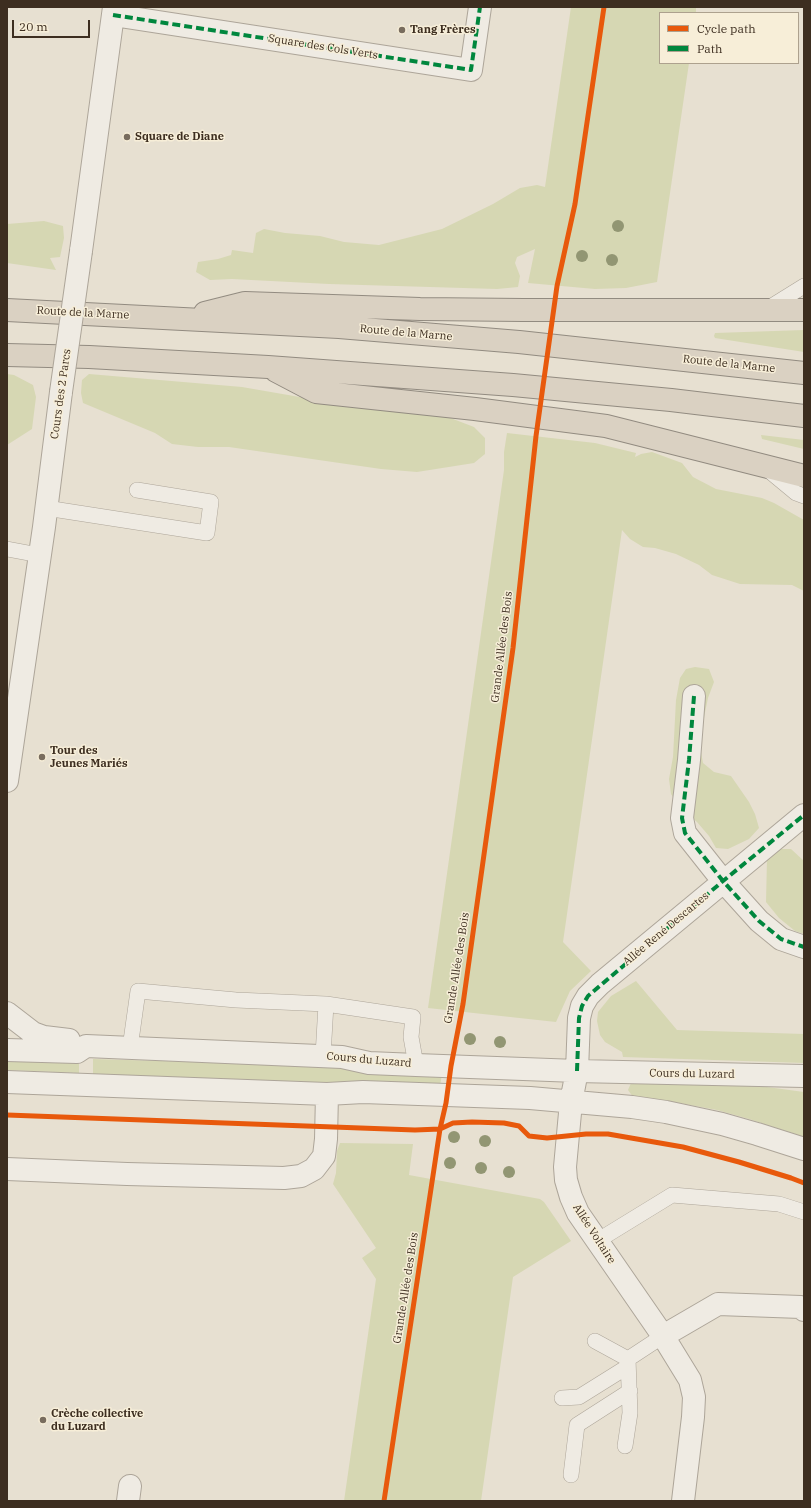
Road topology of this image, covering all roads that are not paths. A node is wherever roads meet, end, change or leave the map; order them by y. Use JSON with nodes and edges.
{"nodes":[{"id":1,"x":480,"y":7,"type":"edge"},
{"id":2,"x":114,"y":11,"type":"edge"},
{"id":3,"x":804,"y":286,"type":"edge"},
{"id":4,"x":767,"y":309,"type":"junction"},
{"id":5,"x":7,"y":310,"type":"edge"},
{"id":6,"x":804,"y":310,"type":"edge"},
{"id":7,"x":183,"y":318,"type":"junction"},
{"id":8,"x":7,"y":355,"type":"edge"},
{"id":9,"x":268,"y":367,"type":"junction"},
{"id":10,"x":804,"y":373,"type":"edge"},
{"id":11,"x":804,"y":416,"type":"edge"},
{"id":12,"x":761,"y":465,"type":"junction"},
{"id":13,"x":804,"y":476,"type":"edge"},
{"id":14,"x":137,"y":490,"type":"dead end"},
{"id":15,"x":804,"y":496,"type":"edge"},
{"id":16,"x":46,"y":508,"type":"junction"},
{"id":17,"x":7,"y":549,"type":"edge"},
{"id":18,"x":40,"y":555,"type":"junction"},
{"id":19,"x":694,"y":696,"type":"dead end"},
{"id":20,"x":7,"y":781,"type":"edge"},
{"id":21,"x":804,"y":815,"type":"edge"},
{"id":22,"x":723,"y":881,"type":"junction"},
{"id":23,"x":804,"y":947,"type":"edge"},
{"id":24,"x":326,"y":1004,"type":"junction"},
{"id":25,"x":7,"y":1013,"type":"edge"},
{"id":26,"x":86,"y":1046,"type":"junction"},
{"id":27,"x":130,"y":1048,"type":"junction"},
{"id":28,"x":7,"y":1050,"type":"edge"},
{"id":29,"x":323,"y":1056,"type":"junction"},
{"id":30,"x":416,"y":1065,"type":"junction"},
{"id":31,"x":577,"y":1071,"type":"junction"},
{"id":32,"x":804,"y":1076,"type":"edge"},
{"id":33,"x":7,"y":1082,"type":"edge"},
{"id":34,"x":327,"y":1094,"type":"junction"},
{"id":35,"x":570,"y":1102,"type":"junction"},
{"id":36,"x":804,"y":1149,"type":"edge"},
{"id":37,"x":7,"y":1169,"type":"edge"},
{"id":38,"x":804,"y":1212,"type":"edge"},
{"id":39,"x":597,"y":1241,"type":"junction"},
{"id":40,"x":804,"y":1310,"type":"edge"},
{"id":41,"x":663,"y":1336,"type":"junction"},
{"id":42,"x":595,"y":1341,"type":"dead end"},
{"id":43,"x":627,"y":1363,"type":"junction"},
{"id":44,"x":630,"y":1391,"type":"junction"},
{"id":45,"x":562,"y":1398,"type":"dead end"},
{"id":46,"x":625,"y":1446,"type":"dead end"},
{"id":47,"x":571,"y":1475,"type":"dead end"},
{"id":48,"x":683,"y":1501,"type":"edge"}],
"edges":[{"from":1,"to":2,"type":"street","name":"Square des Cols Verts"},
{"from":2,"to":16,"type":"street","name":"Cours des 2 Parcs","bridge":true},
{"from":3,"to":4,"type":"lane"},
{"from":4,"to":6,"type":"highway"},
{"from":4,"to":7,"type":"highway"},
{"from":5,"to":7,"type":"highway","name":"Route de la Marne"},
{"from":7,"to":10,"type":"highway","name":"Route de la Marne"},
{"from":8,"to":9,"type":"highway"},
{"from":9,"to":11,"type":"highway"},
{"from":9,"to":12,"type":"highway"},
{"from":12,"to":13,"type":"highway"},
{"from":12,"to":15,"type":"lane"},
{"from":14,"to":16,"type":"lane"},
{"from":16,"to":18,"type":"street","name":"Cours des 2 Parcs"},
{"from":17,"to":18,"type":"lane"},
{"from":18,"to":20,"type":"street","name":"Cours des 2 Parcs"},
{"from":19,"to":22,"type":"street"},
{"from":21,"to":22,"type":"street","name":"Allée René Descartes"},
{"from":22,"to":23,"type":"street"},
{"from":22,"to":31,"type":"street","name":"Allée René Descartes"},
{"from":24,"to":27,"type":"lane"},
{"from":24,"to":29,"type":"lane"},
{"from":24,"to":30,"type":"lane"},
{"from":25,"to":26,"type":"street"},
{"from":26,"to":27,"type":"street","name":"Cours du Luzard"},
{"from":26,"to":28,"type":"street","name":"Cours du Luzard"},
{"from":27,"to":29,"type":"street","name":"Cours du Luzard"},
{"from":29,"to":30,"type":"street","name":"Cours du Luzard"},
{"from":30,"to":31,"type":"street","name":"Cours du Luzard"},
{"from":31,"to":32,"type":"street","name":"Cours du Luzard"},
{"from":31,"to":35,"type":"street","name":"Allée Voltaire"},
{"from":33,"to":34,"type":"street"},
{"from":34,"to":35,"type":"street"},
{"from":34,"to":37,"type":"street"},
{"from":35,"to":36,"type":"street"},
{"from":35,"to":39,"type":"street","name":"Allée Voltaire"},
{"from":38,"to":39,"type":"lane"},
{"from":39,"to":41,"type":"street","name":"Allée Voltaire"},
{"from":40,"to":41,"type":"street"},
{"from":41,"to":43,"type":"lane"},
{"from":41,"to":48,"type":"street","name":"Allée Voltaire"},
{"from":42,"to":43,"type":"lane"},
{"from":43,"to":44,"type":"lane"},
{"from":43,"to":45,"type":"lane"},
{"from":44,"to":46,"type":"lane"},
{"from":44,"to":47,"type":"lane"}]}
